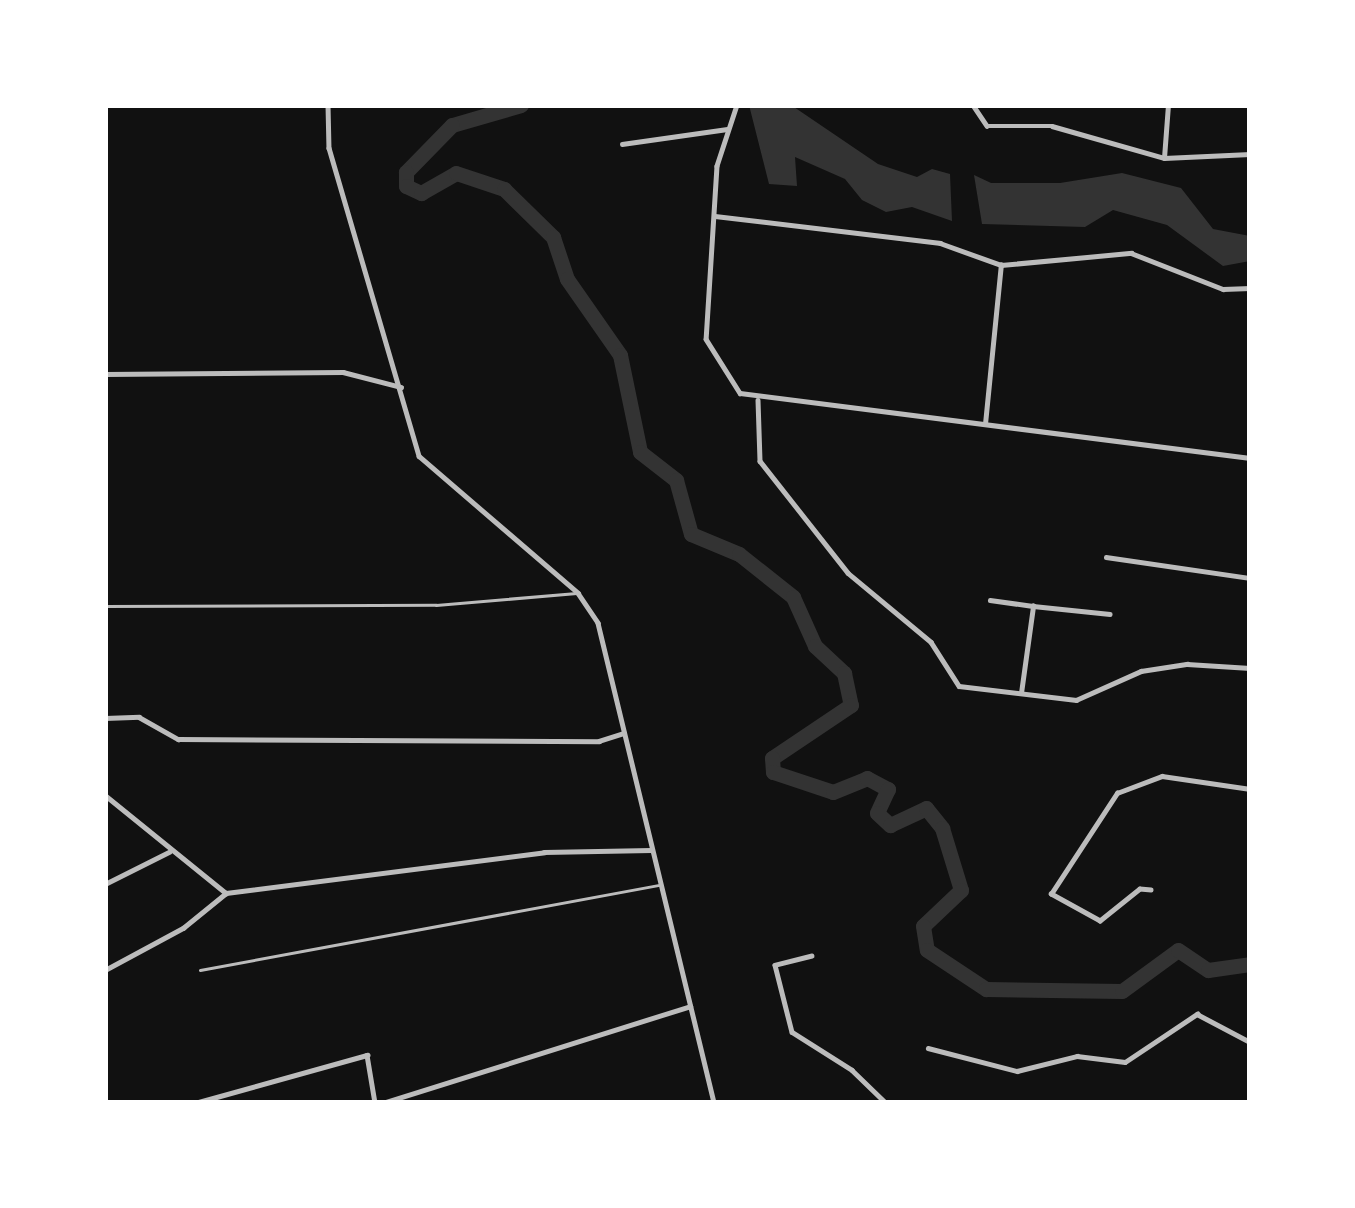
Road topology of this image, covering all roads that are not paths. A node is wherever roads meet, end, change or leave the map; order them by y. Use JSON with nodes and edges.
{"nodes":[{"id":1,"x":328,"y":105,"type":"edge"},
{"id":2,"x":737,"y":105,"type":"edge"},
{"id":3,"x":974,"y":105,"type":"edge"},
{"id":4,"x":1168,"y":105,"type":"edge"},
{"id":5,"x":728,"y":129,"type":"junction"},
{"id":6,"x":622,"y":144,"type":"dead end"},
{"id":7,"x":1250,"y":154,"type":"edge"},
{"id":8,"x":1164,"y":158,"type":"junction"},
{"id":9,"x":715,"y":216,"type":"junction"},
{"id":10,"x":1001,"y":265,"type":"junction"},
{"id":11,"x":1250,"y":288,"type":"edge"},
{"id":12,"x":105,"y":374,"type":"edge"},
{"id":13,"x":401,"y":387,"type":"junction"},
{"id":14,"x":758,"y":400,"type":"junction"},
{"id":15,"x":986,"y":424,"type":"junction"},
{"id":16,"x":1250,"y":458,"type":"edge"},
{"id":17,"x":1106,"y":557,"type":"dead end"},
{"id":18,"x":1250,"y":578,"type":"edge"},
{"id":19,"x":578,"y":593,"type":"junction"},
{"id":20,"x":990,"y":600,"type":"dead end"},
{"id":21,"x":105,"y":606,"type":"edge"},
{"id":22,"x":1033,"y":606,"type":"junction"},
{"id":23,"x":1110,"y":614,"type":"dead end"},
{"id":24,"x":1250,"y":668,"type":"edge"},
{"id":25,"x":1021,"y":694,"type":"junction"},
{"id":26,"x":105,"y":718,"type":"edge"},
{"id":27,"x":624,"y":733,"type":"junction"},
{"id":28,"x":1250,"y":789,"type":"edge"},
{"id":29,"x":105,"y":795,"type":"edge"},
{"id":30,"x":651,"y":850,"type":"junction"},
{"id":31,"x":169,"y":853,"type":"junction"},
{"id":32,"x":105,"y":884,"type":"edge"},
{"id":33,"x":661,"y":885,"type":"junction"},
{"id":34,"x":1151,"y":890,"type":"dead end"},
{"id":35,"x":226,"y":893,"type":"junction"},
{"id":36,"x":812,"y":956,"type":"dead end"},
{"id":37,"x":105,"y":970,"type":"edge"},
{"id":38,"x":200,"y":970,"type":"dead end"},
{"id":39,"x":690,"y":1006,"type":"junction"},
{"id":40,"x":1250,"y":1042,"type":"edge"},
{"id":41,"x":928,"y":1048,"type":"dead end"},
{"id":42,"x":195,"y":1103,"type":"edge"},
{"id":43,"x":379,"y":1103,"type":"edge"},
{"id":44,"x":714,"y":1103,"type":"edge"},
{"id":45,"x":886,"y":1103,"type":"edge"}],
"edges":[{"from":1,"to":13,"type":"street"},
{"from":2,"to":5,"type":"street"},
{"from":3,"to":8,"type":"street"},
{"from":4,"to":8,"type":"street"},
{"from":5,"to":6,"type":"street"},
{"from":5,"to":9,"type":"street"},
{"from":7,"to":8,"type":"street"},
{"from":9,"to":10,"type":"street"},
{"from":9,"to":14,"type":"street"},
{"from":10,"to":11,"type":"street"},
{"from":10,"to":15,"type":"street"},
{"from":12,"to":13,"type":"street"},
{"from":13,"to":19,"type":"street"},
{"from":14,"to":15,"type":"street"},
{"from":14,"to":25,"type":"street"},
{"from":15,"to":16,"type":"street"},
{"from":17,"to":18,"type":"street"},
{"from":19,"to":21,"type":"lane"},
{"from":19,"to":27,"type":"street"},
{"from":20,"to":22,"type":"street"},
{"from":22,"to":23,"type":"street"},
{"from":22,"to":25,"type":"street"},
{"from":24,"to":25,"type":"street"},
{"from":26,"to":27,"type":"street"},
{"from":27,"to":30,"type":"street"},
{"from":28,"to":34,"type":"street"},
{"from":29,"to":31,"type":"street"},
{"from":30,"to":33,"type":"street"},
{"from":30,"to":35,"type":"street"},
{"from":31,"to":32,"type":"street"},
{"from":31,"to":35,"type":"street"},
{"from":33,"to":38,"type":"lane"},
{"from":33,"to":39,"type":"street"},
{"from":35,"to":37,"type":"street"},
{"from":36,"to":45,"type":"street"},
{"from":39,"to":43,"type":"street"},
{"from":39,"to":44,"type":"street"},
{"from":40,"to":41,"type":"street"},
{"from":42,"to":43,"type":"street"}]}
